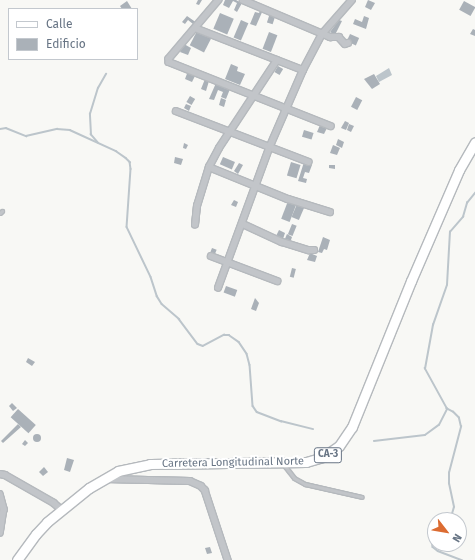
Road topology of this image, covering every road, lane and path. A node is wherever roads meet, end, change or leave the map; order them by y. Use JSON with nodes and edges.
{"nodes":[{"id":1,"x":219,"y":0,"type":"edge"},
{"id":2,"x":243,"y":0,"type":"edge"},
{"id":3,"x":352,"y":0,"type":"edge"},
{"id":4,"x":195,"y":28,"type":"junction"},
{"id":5,"x":322,"y":34,"type":"junction"},
{"id":6,"x":348,"y":43,"type":"dead end"},
{"id":7,"x":277,"y":60,"type":"junction"},
{"id":8,"x":303,"y":70,"type":"junction"},
{"id":9,"x":253,"y":96,"type":"junction"},
{"id":10,"x":285,"y":109,"type":"junction"},
{"id":11,"x":176,"y":111,"type":"dead end"},
{"id":12,"x":331,"y":126,"type":"dead end"},
{"id":13,"x":230,"y":131,"type":"junction"},
{"id":14,"x":475,"y":142,"type":"edge"},
{"id":15,"x":270,"y":146,"type":"junction"},
{"id":16,"x":309,"y":162,"type":"dead end"},
{"id":17,"x":209,"y":167,"type":"junction"},
{"id":18,"x":256,"y":185,"type":"junction"},
{"id":19,"x":330,"y":212,"type":"dead end"},
{"id":20,"x":243,"y":224,"type":"junction"},
{"id":21,"x":195,"y":226,"type":"dead end"},
{"id":22,"x":314,"y":250,"type":"dead end"},
{"id":23,"x":211,"y":256,"type":"dead end"},
{"id":24,"x":228,"y":262,"type":"junction"},
{"id":25,"x":277,"y":281,"type":"dead end"},
{"id":26,"x":218,"y":288,"type":"dead end"},
{"id":27,"x":281,"y":462,"type":"junction"},
{"id":28,"x":0,"y":474,"type":"edge"},
{"id":29,"x":102,"y":479,"type":"junction"},
{"id":30,"x":0,"y":494,"type":"edge"},
{"id":31,"x":362,"y":497,"type":"dead end"},
{"id":32,"x":62,"y":510,"type":"junction"},
{"id":33,"x":0,"y":533,"type":"edge"},
{"id":34,"x":17,"y":560,"type":"edge"},
{"id":35,"x":228,"y":560,"type":"edge"}],
"edges":[{"from":1,"to":4,"type":"street"},
{"from":2,"to":5,"type":"street"},
{"from":3,"to":5,"type":"street"},
{"from":4,"to":7,"type":"street"},
{"from":4,"to":9,"type":"street"},
{"from":5,"to":6,"type":"street"},
{"from":5,"to":8,"type":"street"},
{"from":7,"to":8,"type":"street"},
{"from":7,"to":9,"type":"street"},
{"from":8,"to":10,"type":"street"},
{"from":9,"to":10,"type":"street"},
{"from":9,"to":13,"type":"street"},
{"from":10,"to":12,"type":"street"},
{"from":10,"to":15,"type":"street"},
{"from":11,"to":13,"type":"street"},
{"from":13,"to":15,"type":"street"},
{"from":13,"to":17,"type":"street"},
{"from":14,"to":27,"type":"main road","name":"Carretera Longitudinal Norte","number":"CA-3"},
{"from":15,"to":16,"type":"street"},
{"from":15,"to":18,"type":"street"},
{"from":17,"to":18,"type":"street"},
{"from":17,"to":21,"type":"street"},
{"from":18,"to":19,"type":"street"},
{"from":18,"to":20,"type":"street"},
{"from":20,"to":22,"type":"street"},
{"from":20,"to":24,"type":"street"},
{"from":23,"to":24,"type":"street"},
{"from":24,"to":25,"type":"street"},
{"from":24,"to":26,"type":"street"},
{"from":27,"to":29,"type":"main road","name":"Carretera Longitudinal Norte","number":"CA-3"},
{"from":27,"to":31,"type":"lane"},
{"from":28,"to":32,"type":"street"},
{"from":29,"to":32,"type":"main road","name":"Carretera Longitudinal Norte","number":"CA-3"},
{"from":29,"to":35,"type":"street"},
{"from":30,"to":33,"type":"street"},
{"from":32,"to":34,"type":"main road","name":"Carretera Longitudinal Norte","number":"CA-3"}]}
